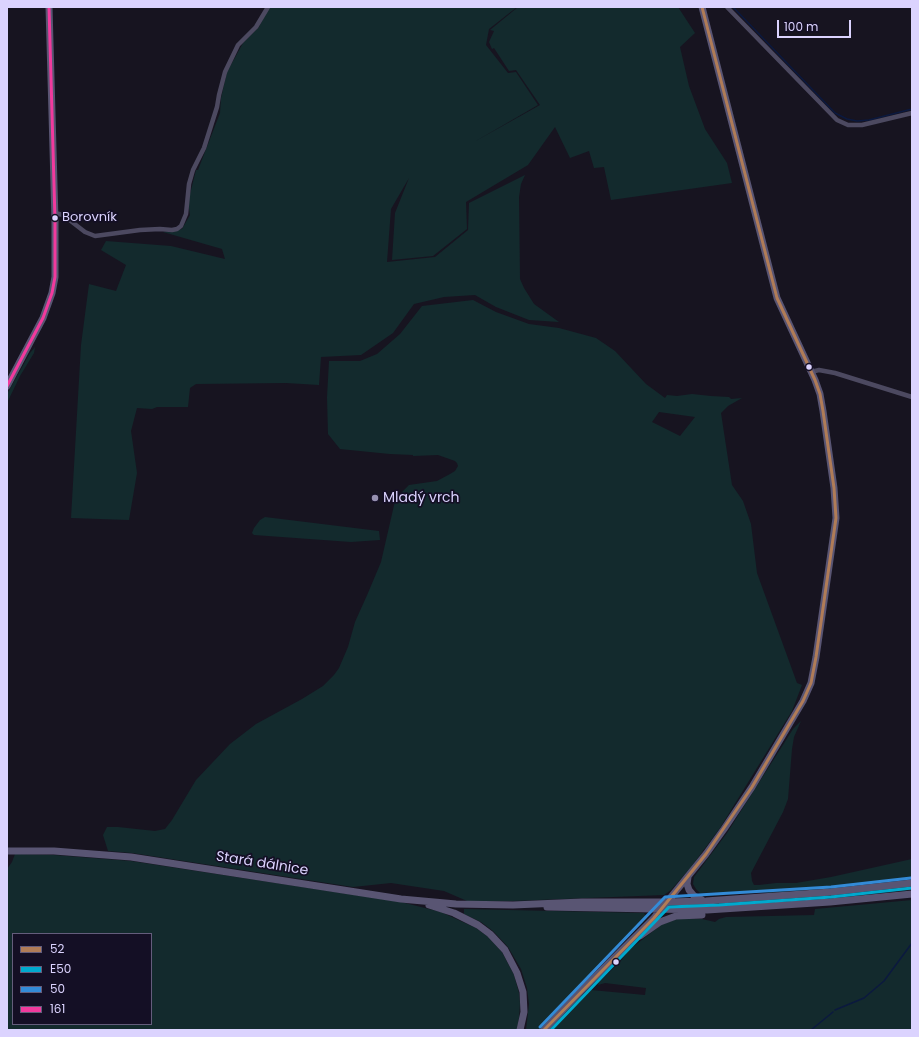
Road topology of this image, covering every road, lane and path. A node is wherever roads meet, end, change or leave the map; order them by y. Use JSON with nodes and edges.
{"nodes":[{"id":1,"x":49,"y":7,"type":"edge"},
{"id":2,"x":268,"y":7,"type":"edge"},
{"id":3,"x":702,"y":7,"type":"edge"},
{"id":4,"x":727,"y":7,"type":"edge"},
{"id":5,"x":912,"y":113,"type":"edge"},
{"id":6,"x":55,"y":213,"type":"junction"},
{"id":7,"x":811,"y":372,"type":"junction"},
{"id":8,"x":7,"y":386,"type":"edge"},
{"id":9,"x":912,"y":397,"type":"edge"},
{"id":10,"x":7,"y":851,"type":"edge"},
{"id":11,"x":689,"y":876,"type":"junction"},
{"id":12,"x":912,"y":883,"type":"edge"},
{"id":13,"x":912,"y":894,"type":"edge"},
{"id":14,"x":402,"y":898,"type":"junction"},
{"id":15,"x":706,"y":901,"type":"junction"},
{"id":16,"x":668,"y":902,"type":"junction"},
{"id":17,"x":513,"y":905,"type":"junction"},
{"id":18,"x":753,"y":908,"type":"junction"},
{"id":19,"x":661,"y":910,"type":"junction"},
{"id":20,"x":624,"y":948,"type":"junction"},
{"id":21,"x":520,"y":1030,"type":"edge"},
{"id":22,"x":544,"y":1030,"type":"edge"}],
"edges":[{"from":1,"to":6,"type":"street"},
{"from":2,"to":6,"type":"street"},
{"from":3,"to":7,"type":"street"},
{"from":4,"to":5,"type":"street"},
{"from":6,"to":8,"type":"street"},
{"from":7,"to":9,"type":"street"},
{"from":7,"to":11,"type":"street"},
{"from":10,"to":14,"type":"street","name":"Stará dálnice"},
{"from":11,"to":15,"type":"street"},
{"from":11,"to":16,"type":"street"},
{"from":12,"to":15,"type":"street","name":"Stará dálnice"},
{"from":13,"to":18,"type":"street","name":"Stará dálnice"},
{"from":14,"to":17,"type":"street","name":"Stará dálnice"},
{"from":14,"to":21,"type":"street"},
{"from":15,"to":16,"type":"street","name":"Stará dálnice"},
{"from":16,"to":17,"type":"street","name":"Stará dálnice"},
{"from":16,"to":19,"type":"street"},
{"from":17,"to":19,"type":"street","name":"Stará dálnice"},
{"from":18,"to":19,"type":"street","name":"Stará dálnice"},
{"from":18,"to":20,"type":"street"},
{"from":19,"to":20,"type":"street"},
{"from":20,"to":22,"type":"street"}]}
